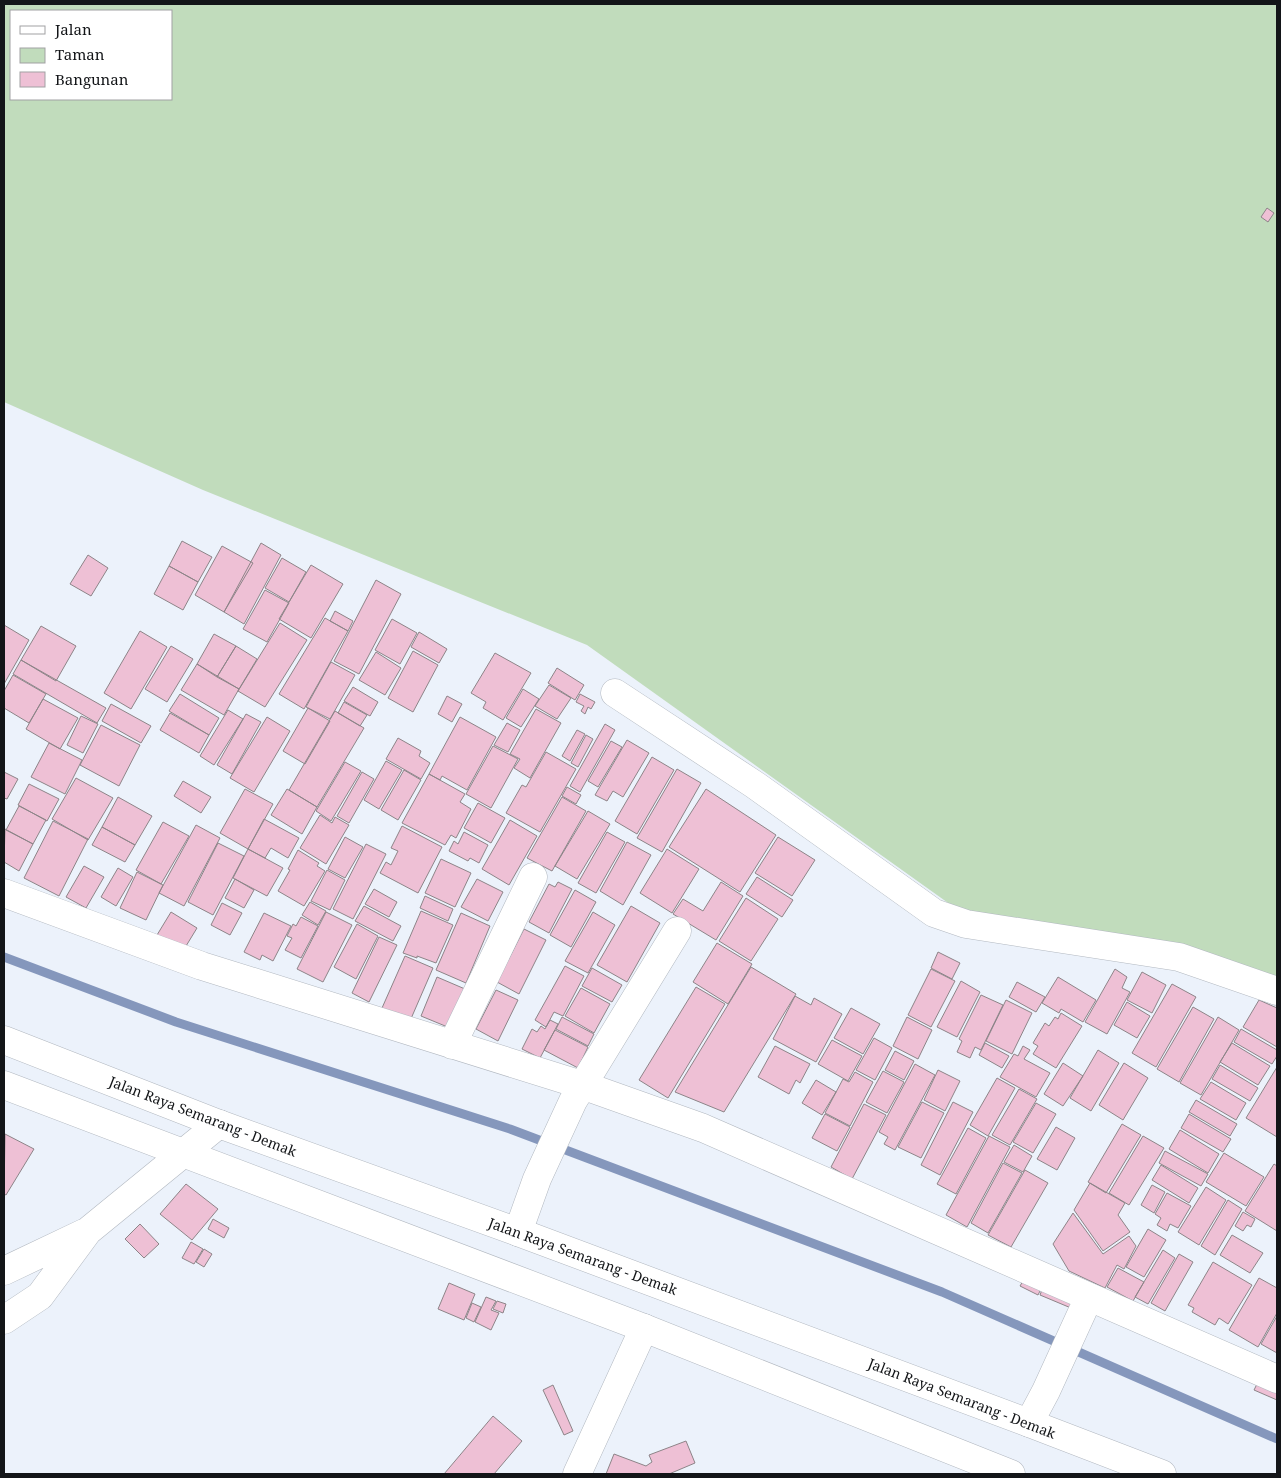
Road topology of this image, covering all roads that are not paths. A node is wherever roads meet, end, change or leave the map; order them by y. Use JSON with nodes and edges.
{"nodes":[{"id":1,"x":614,"y":693,"type":"dead end"},
{"id":2,"x":533,"y":877,"type":"dead end"},
{"id":3,"x":4,"y":894,"type":"edge"},
{"id":4,"x":677,"y":931,"type":"dead end"},
{"id":5,"x":1277,"y":991,"type":"edge"},
{"id":6,"x":4,"y":1040,"type":"edge"},
{"id":7,"x":452,"y":1045,"type":"junction"},
{"id":8,"x":4,"y":1085,"type":"edge"},
{"id":9,"x":577,"y":1093,"type":"junction"},
{"id":10,"x":219,"y":1124,"type":"junction"},
{"id":11,"x":183,"y":1154,"type":"junction"},
{"id":12,"x":88,"y":1231,"type":"junction"},
{"id":13,"x":518,"y":1232,"type":"junction"},
{"id":14,"x":4,"y":1271,"type":"edge"},
{"id":15,"x":1085,"y":1306,"type":"junction"},
{"id":16,"x":4,"y":1320,"type":"edge"},
{"id":17,"x":644,"y":1328,"type":"junction"},
{"id":18,"x":1277,"y":1380,"type":"edge"},
{"id":19,"x":1029,"y":1423,"type":"junction"},
{"id":20,"x":577,"y":1474,"type":"edge"},
{"id":21,"x":1011,"y":1474,"type":"edge"},
{"id":22,"x":1162,"y":1474,"type":"edge"}],
"edges":[{"from":1,"to":5,"type":"main road"},
{"from":2,"to":7,"type":"main road"},
{"from":3,"to":7,"type":"main road"},
{"from":4,"to":9,"type":"main road"},
{"from":6,"to":10,"type":"main road","name":"Jalan Raya Semarang - Demak"},
{"from":7,"to":9,"type":"main road"},
{"from":8,"to":11,"type":"main road"},
{"from":9,"to":13,"type":"main road"},
{"from":9,"to":15,"type":"main road"},
{"from":10,"to":11,"type":"main road"},
{"from":10,"to":13,"type":"main road","name":"Jalan Raya Semarang - Demak"},
{"from":11,"to":12,"type":"main road"},
{"from":11,"to":17,"type":"main road"},
{"from":12,"to":14,"type":"main road"},
{"from":12,"to":16,"type":"main road"},
{"from":13,"to":19,"type":"main road","name":"Jalan Raya Semarang - Demak"},
{"from":15,"to":18,"type":"main road"},
{"from":15,"to":19,"type":"main road"},
{"from":17,"to":20,"type":"main road"},
{"from":17,"to":21,"type":"main road"},
{"from":19,"to":22,"type":"main road","name":"Jalan Raya Semarang - Demak"}]}
